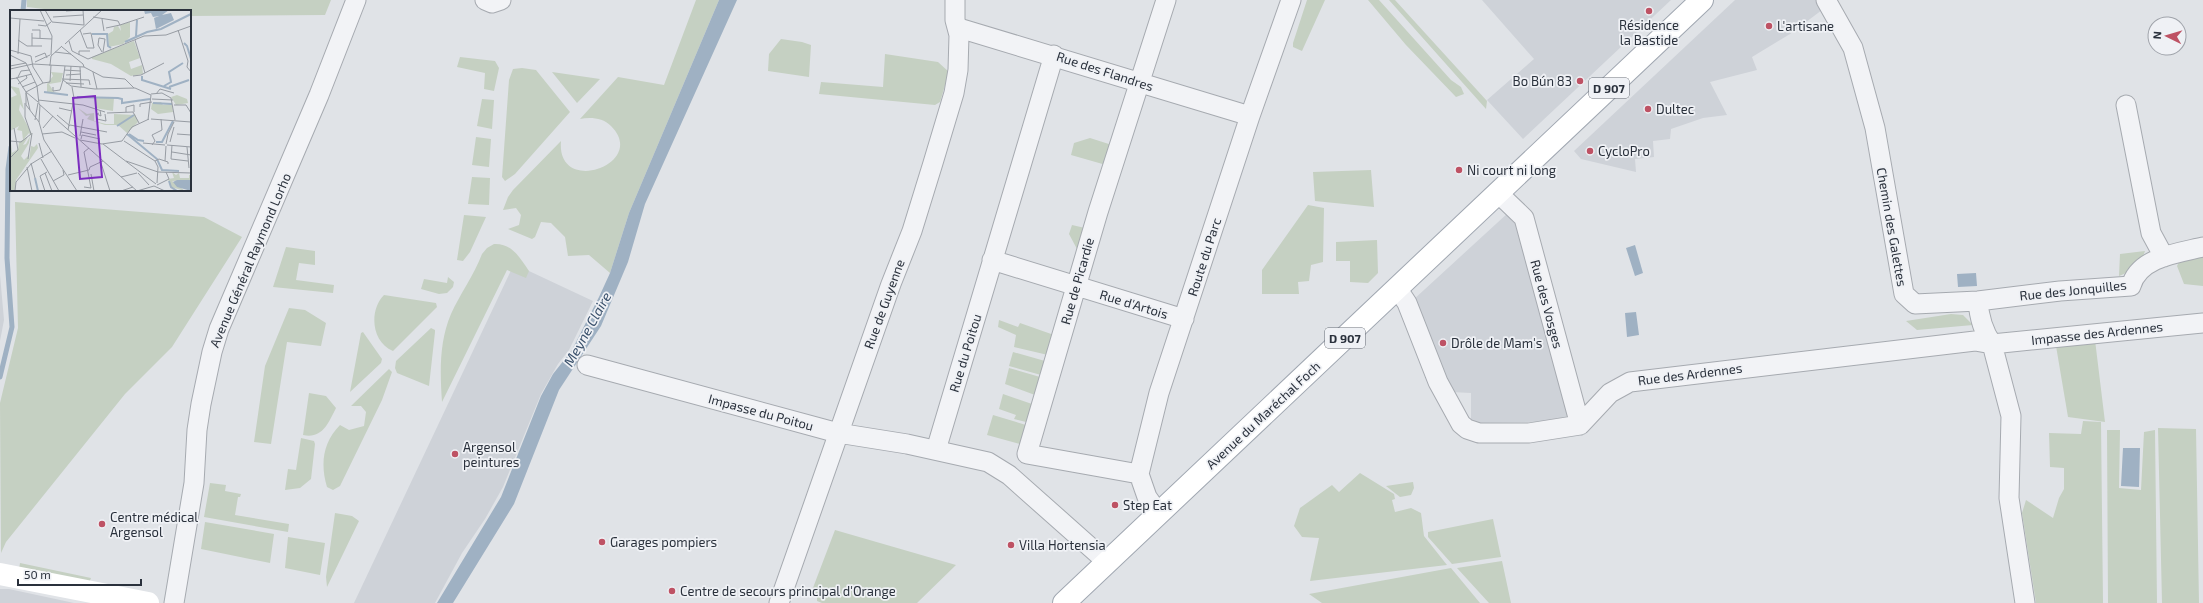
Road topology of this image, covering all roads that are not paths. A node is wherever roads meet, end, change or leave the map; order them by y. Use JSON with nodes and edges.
{"nodes":[{"id":1,"x":356,"y":0,"type":"edge"},
{"id":2,"x":485,"y":0,"type":"edge"},
{"id":3,"x":502,"y":0,"type":"edge"},
{"id":4,"x":955,"y":0,"type":"edge"},
{"id":5,"x":1166,"y":0,"type":"edge"},
{"id":6,"x":1291,"y":0,"type":"edge"},
{"id":7,"x":1702,"y":0,"type":"edge"},
{"id":8,"x":1827,"y":0,"type":"edge"},
{"id":9,"x":959,"y":28,"type":"junction"},
{"id":10,"x":1054,"y":55,"type":"junction"},
{"id":11,"x":1140,"y":83,"type":"junction"},
{"id":12,"x":2126,"y":105,"type":"dead end"},
{"id":13,"x":1250,"y":116,"type":"junction"},
{"id":14,"x":1498,"y":193,"type":"junction"},
{"id":15,"x":2203,"y":247,"type":"edge"},
{"id":16,"x":2164,"y":257,"type":"junction"},
{"id":17,"x":992,"y":260,"type":"junction"},
{"id":18,"x":1075,"y":286,"type":"junction"},
{"id":19,"x":1397,"y":288,"type":"junction"},
{"id":20,"x":1978,"y":301,"type":"junction"},
{"id":21,"x":1184,"y":319,"type":"junction"},
{"id":22,"x":2203,"y":323,"type":"edge"},
{"id":23,"x":1992,"y":344,"type":"junction"},
{"id":24,"x":587,"y":365,"type":"dead end"},
{"id":25,"x":1580,"y":425,"type":"junction"},
{"id":26,"x":838,"y":433,"type":"junction"},
{"id":27,"x":936,"y":450,"type":"junction"},
{"id":28,"x":1139,"y":474,"type":"junction"},
{"id":29,"x":1159,"y":514,"type":"junction"},
{"id":30,"x":1107,"y":562,"type":"junction"},
{"id":31,"x":0,"y":574,"type":"edge"},
{"id":32,"x":1074,"y":599,"type":"edge"},
{"id":33,"x":148,"y":603,"type":"edge"},
{"id":34,"x":174,"y":603,"type":"edge"},
{"id":35,"x":779,"y":603,"type":"edge"},
{"id":36,"x":2025,"y":603,"type":"edge"}],
"edges":[{"from":1,"to":34,"type":"street","name":"Avenue Général Raymond Lorho"},
{"from":2,"to":3,"type":"street"},
{"from":4,"to":9,"type":"street","name":"Rue de Guyenne"},
{"from":5,"to":11,"type":"street","name":"Rue de Picardie"},
{"from":6,"to":13,"type":"street","name":"Route du Parc"},
{"from":7,"to":14,"type":"main road","name":"Avenue du Maréchal Foch","number":"D 907"},
{"from":8,"to":20,"type":"street","name":"Chemin des Galettes"},
{"from":9,"to":10,"type":"street","name":"Rue des Flandres"},
{"from":9,"to":26,"type":"street","name":"Rue de Guyenne"},
{"from":10,"to":11,"type":"street","name":"Rue des Flandres"},
{"from":10,"to":17,"type":"street","name":"Rue du Poitou"},
{"from":11,"to":13,"type":"street","name":"Rue des Flandres"},
{"from":11,"to":18,"type":"street","name":"Rue de Picardie"},
{"from":12,"to":16,"type":"street"},
{"from":13,"to":21,"type":"street","name":"Route du Parc"},
{"from":14,"to":19,"type":"main road","name":"Avenue du Maréchal Foch","number":"D 907"},
{"from":14,"to":25,"type":"street","name":"Rue des Vosges"},
{"from":15,"to":16,"type":"street","name":"Rue des Jonquilles"},
{"from":16,"to":20,"type":"street","name":"Rue des Jonquilles"},
{"from":17,"to":18,"type":"street","name":"Rue d'Artois"},
{"from":17,"to":27,"type":"street","name":"Rue du Poitou"},
{"from":18,"to":21,"type":"street","name":"Rue d'Artois"},
{"from":18,"to":28,"type":"street","name":"Rue de Picardie"},
{"from":19,"to":25,"type":"street"},
{"from":19,"to":29,"type":"main road","name":"Avenue du Maréchal Foch","number":"D 907"},
{"from":20,"to":23,"type":"street"},
{"from":21,"to":28,"type":"street","name":"Route du Parc"},
{"from":22,"to":23,"type":"street","name":"Impasse des Ardennes"},
{"from":23,"to":25,"type":"street","name":"Rue des Ardennes"},
{"from":23,"to":36,"type":"street"},
{"from":24,"to":26,"type":"street","name":"Impasse du Poitou"},
{"from":26,"to":27,"type":"street","name":"Impasse du Poitou"},
{"from":26,"to":35,"type":"street","name":"Rue de Guyenne"},
{"from":27,"to":30,"type":"street"},
{"from":28,"to":29,"type":"street"},
{"from":29,"to":30,"type":"main road","name":"Avenue du Maréchal Foch","number":"D 907"},
{"from":30,"to":32,"type":"main road","name":"Avenue du Maréchal Foch","number":"D 907"},
{"from":31,"to":33,"type":"main road"}]}
